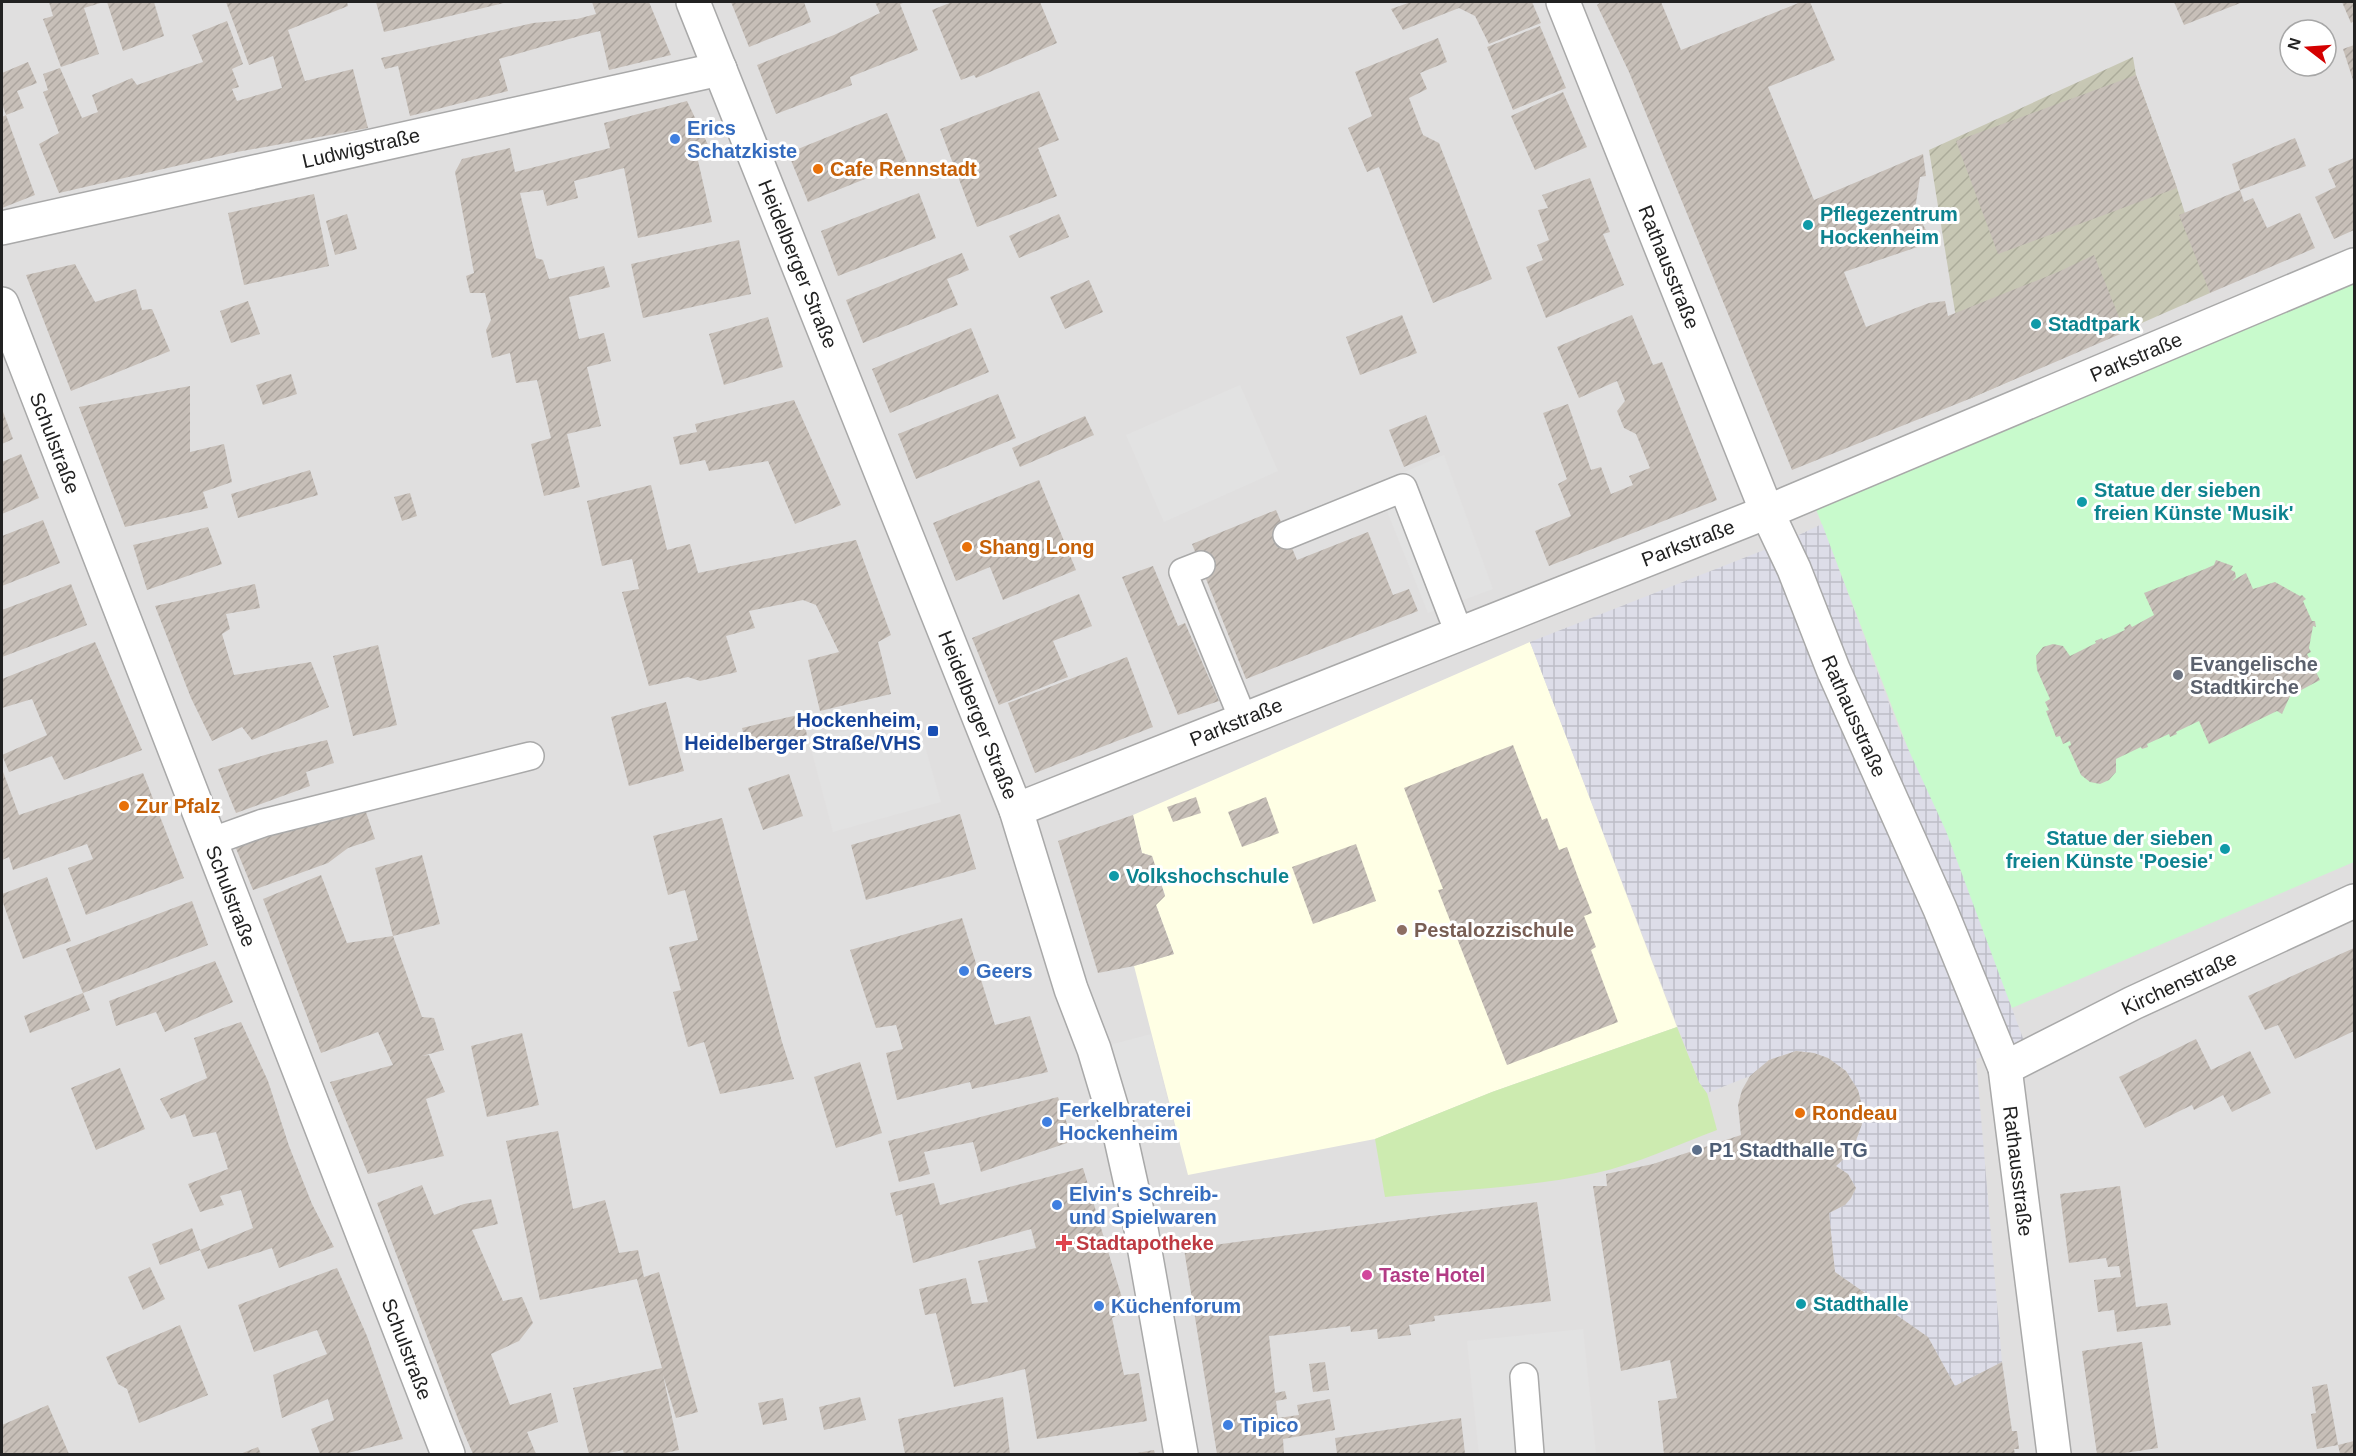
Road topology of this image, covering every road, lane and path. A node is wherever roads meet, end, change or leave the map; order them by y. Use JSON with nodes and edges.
{"nodes":[{"id":1,"x":693,"y":2,"type":"edge"},
{"id":2,"x":1563,"y":2,"type":"edge"},
{"id":3,"x":720,"y":69,"type":"junction"},
{"id":4,"x":2,"y":228,"type":"edge"},
{"id":5,"x":2355,"y":265,"type":"edge"},
{"id":6,"x":2,"y":304,"type":"edge"},
{"id":7,"x":1767,"y":512,"type":"junction"},
{"id":8,"x":1287,"y":535,"type":"dead end"},
{"id":9,"x":1201,"y":565,"type":"dead end"},
{"id":10,"x":1459,"y":633,"type":"junction"},
{"id":11,"x":1243,"y":719,"type":"junction"},
{"id":12,"x":530,"y":756,"type":"dead end"},
{"id":13,"x":1016,"y":810,"type":"junction"},
{"id":14,"x":210,"y":842,"type":"junction"},
{"id":15,"x":2355,"y":901,"type":"edge"},
{"id":16,"x":2005,"y":1068,"type":"junction"},
{"id":17,"x":1524,"y":1377,"type":"dead end"},
{"id":18,"x":448,"y":1455,"type":"edge"},
{"id":19,"x":1180,"y":1455,"type":"edge"},
{"id":20,"x":1530,"y":1455,"type":"edge"},
{"id":21,"x":2054,"y":1455,"type":"edge"}],
"edges":[{"from":1,"to":3,"type":"street","name":"Heidelberger Straße"},
{"from":2,"to":7,"type":"street","name":"Rathausstraße"},
{"from":3,"to":4,"type":"street","name":"Ludwigstraße"},
{"from":3,"to":13,"type":"street","name":"Heidelberger Straße"},
{"from":5,"to":7,"type":"street","name":"Parkstraße"},
{"from":6,"to":14,"type":"street","name":"Schulstraße"},
{"from":7,"to":10,"type":"street","name":"Parkstraße"},
{"from":7,"to":16,"type":"street","name":"Rathausstraße"},
{"from":8,"to":10,"type":"lane"},
{"from":9,"to":11,"type":"lane"},
{"from":10,"to":11,"type":"street","name":"Parkstraße"},
{"from":11,"to":13,"type":"street","name":"Parkstraße"},
{"from":12,"to":14,"type":"lane"},
{"from":13,"to":19,"type":"street","name":"Heidelberger Straße"},
{"from":14,"to":18,"type":"street","name":"Schulstraße"},
{"from":15,"to":16,"type":"street","name":"Kirchenstraße"},
{"from":16,"to":21,"type":"street","name":"Rathausstraße"},
{"from":17,"to":20,"type":"lane"}]}
